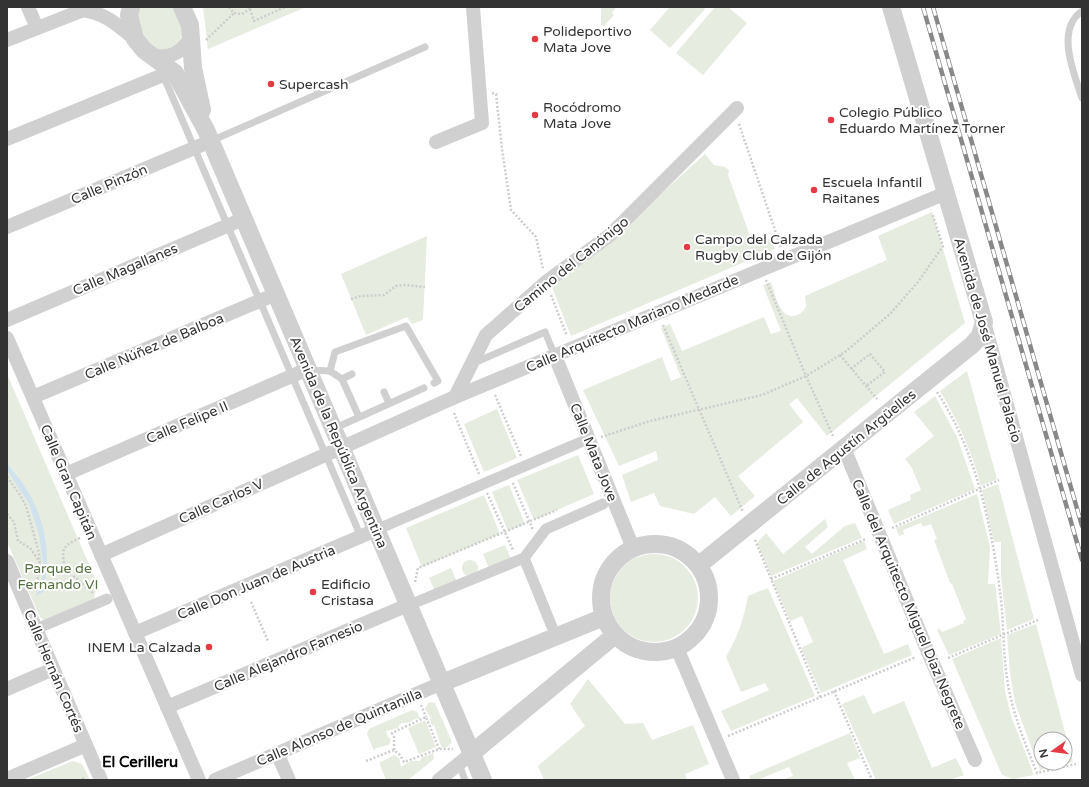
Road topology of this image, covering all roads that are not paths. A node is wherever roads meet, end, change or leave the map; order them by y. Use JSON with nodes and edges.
{"nodes":[{"id":1,"x":28,"y":7,"type":"edge"},
{"id":2,"x":131,"y":7,"type":"edge"},
{"id":3,"x":182,"y":7,"type":"edge"},
{"id":4,"x":473,"y":7,"type":"edge"},
{"id":5,"x":892,"y":7,"type":"edge"},
{"id":6,"x":86,"y":9,"type":"edge"},
{"id":7,"x":1082,"y":10,"type":"edge"},
{"id":8,"x":37,"y":28,"type":"junction"},
{"id":9,"x":193,"y":29,"type":"edge"},
{"id":10,"x":135,"y":39,"type":"junction"},
{"id":11,"x":7,"y":40,"type":"edge"},
{"id":12,"x":425,"y":47,"type":"dead end"},
{"id":13,"x":160,"y":65,"type":"junction"},
{"id":14,"x":1082,"y":98,"type":"edge"},
{"id":15,"x":736,"y":109,"type":"road end"},
{"id":16,"x":7,"y":139,"type":"edge"},
{"id":17,"x":204,"y":140,"type":"junction"},
{"id":18,"x":436,"y":142,"type":"dead end"},
{"id":19,"x":946,"y":193,"type":"junction"},
{"id":20,"x":236,"y":222,"type":"junction"},
{"id":21,"x":7,"y":227,"type":"edge"},
{"id":22,"x":268,"y":298,"type":"junction"},
{"id":23,"x":7,"y":320,"type":"edge"},
{"id":24,"x":984,"y":322,"type":"junction"},
{"id":25,"x":7,"y":338,"type":"edge"},
{"id":26,"x":555,"y":356,"type":"junction"},
{"id":27,"x":472,"y":364,"type":"junction"},
{"id":28,"x":330,"y":371,"type":"junction"},
{"id":29,"x":300,"y":373,"type":"junction"},
{"id":30,"x":352,"y":374,"type":"dead end"},
{"id":31,"x":342,"y":379,"type":"junction"},
{"id":32,"x":434,"y":383,"type":"dead end"},
{"id":33,"x":424,"y":388,"type":"dead end"},
{"id":34,"x":384,"y":392,"type":"dead end"},
{"id":35,"x":33,"y":397,"type":"junction"},
{"id":36,"x":455,"y":397,"type":"junction"},
{"id":37,"x":389,"y":403,"type":"junction"},
{"id":38,"x":359,"y":417,"type":"junction"},
{"id":39,"x":333,"y":429,"type":"junction"},
{"id":40,"x":581,"y":442,"type":"dead end"},
{"id":41,"x":838,"y":442,"type":"junction"},
{"id":42,"x":333,"y":451,"type":"junction"},
{"id":43,"x":66,"y":474,"type":"junction"},
{"id":44,"x":602,"y":504,"type":"dead end"},
{"id":45,"x":374,"y":531,"type":"junction"},
{"id":46,"x":633,"y":548,"type":"junction"},
{"id":47,"x":101,"y":555,"type":"junction"},
{"id":48,"x":524,"y":558,"type":"junction"},
{"id":49,"x":7,"y":561,"type":"edge"},
{"id":50,"x":699,"y":565,"type":"junction"},
{"id":51,"x":19,"y":593,"type":"edge"},
{"id":52,"x":105,"y":599,"type":"road end"},
{"id":53,"x":414,"y":603,"type":"junction"},
{"id":54,"x":604,"y":617,"type":"junction"},
{"id":55,"x":552,"y":627,"type":"dead end"},
{"id":56,"x":36,"y":629,"type":"junction"},
{"id":57,"x":135,"y":633,"type":"junction"},
{"id":58,"x":615,"y":635,"type":"junction"},
{"id":59,"x":677,"y":648,"type":"junction"},
{"id":60,"x":54,"y":669,"type":"junction"},
{"id":61,"x":1082,"y":675,"type":"edge"},
{"id":62,"x":442,"y":683,"type":"junction"},
{"id":63,"x":7,"y":689,"type":"edge"},
{"id":64,"x":167,"y":707,"type":"junction"},
{"id":65,"x":86,"y":745,"type":"junction"},
{"id":66,"x":277,"y":753,"type":"junction"},
{"id":67,"x":465,"y":759,"type":"junction"},
{"id":68,"x":975,"y":760,"type":"dead end"},
{"id":69,"x":7,"y":779,"type":"edge"},
{"id":70,"x":101,"y":780,"type":"edge"},
{"id":71,"x":199,"y":780,"type":"edge"},
{"id":72,"x":214,"y":780,"type":"edge"},
{"id":73,"x":289,"y":780,"type":"edge"},
{"id":74,"x":439,"y":780,"type":"edge"},
{"id":75,"x":465,"y":780,"type":"edge"},
{"id":76,"x":483,"y":780,"type":"edge"},
{"id":77,"x":734,"y":780,"type":"edge"}],
"edges":[{"from":1,"to":8,"type":"street"},
{"from":2,"to":10,"type":"street"},
{"from":3,"to":9,"type":"street","name":"Avenida de la República Argentina"},
{"from":4,"to":18,"type":"street"},
{"from":5,"to":19,"type":"street","name":"Avenida de José Manuel Palacio"},
{"from":6,"to":8,"type":"street"},
{"from":6,"to":10,"type":"street"},
{"from":7,"to":14,"type":"lane"},
{"from":8,"to":11,"type":"street"},
{"from":9,"to":13,"type":"street"},
{"from":9,"to":17,"type":"street","name":"Avenida de la República Argentina"},
{"from":10,"to":13,"type":"street","name":"Avenida de la República Argentina"},
{"from":12,"to":17,"type":"lane"},
{"from":13,"to":16,"type":"street"},
{"from":13,"to":17,"type":"street","name":"Avenida de la República Argentina"},
{"from":15,"to":27,"type":"street","name":"Camino del Canónigo"},
{"from":17,"to":20,"type":"street","name":"Avenida de la República Argentina"},
{"from":17,"to":21,"type":"street","name":"Calle Pinzón"},
{"from":19,"to":24,"type":"street","name":"Avenida de José Manuel Palacio"},
{"from":19,"to":26,"type":"street","name":"Calle Arquitecto Mariano Medarde"},
{"from":20,"to":22,"type":"street","name":"Avenida de la República Argentina"},
{"from":20,"to":23,"type":"street","name":"Calle Magallanes"},
{"from":22,"to":29,"type":"street","name":"Avenida de la República Argentina"},
{"from":22,"to":35,"type":"street","name":"Calle Núñez de Balboa"},
{"from":24,"to":41,"type":"street","name":"Calle de Agustín Argüelles"},
{"from":24,"to":61,"type":"street","name":"Avenida de José Manuel Palacio"},
{"from":25,"to":35,"type":"street","name":"Calle Gran Capitán"},
{"from":26,"to":27,"type":"lane"},
{"from":26,"to":36,"type":"street","name":"Calle Arquitecto Mariano Medarde"},
{"from":26,"to":46,"type":"street","name":"Calle Mata Jove"},
{"from":27,"to":36,"type":"street","name":"Camino del Canónigo"},
{"from":28,"to":29,"type":"lane"},
{"from":28,"to":31,"type":"lane"},
{"from":28,"to":32,"type":"lane"},
{"from":29,"to":39,"type":"street","name":"Avenida de la República Argentina"},
{"from":29,"to":42,"type":"lane","name":"Avenida de la República Argentina"},
{"from":29,"to":43,"type":"street","name":"Calle Felipe II"},
{"from":30,"to":31,"type":"lane"},
{"from":31,"to":38,"type":"lane"},
{"from":33,"to":37,"type":"lane"},
{"from":34,"to":37,"type":"lane"},
{"from":35,"to":43,"type":"street","name":"Calle Gran Capitán"},
{"from":36,"to":42,"type":"street","name":"Calle Arquitecto Mariano Medarde"},
{"from":37,"to":38,"type":"lane"},
{"from":38,"to":39,"type":"lane"},
{"from":39,"to":42,"type":"street","name":"Avenida de la República Argentina"},
{"from":40,"to":45,"type":"street"},
{"from":41,"to":50,"type":"street","name":"Calle de Agustín Argüelles"},
{"from":41,"to":68,"type":"street","name":"Calle del Arquitecto Miguel Díaz Negrete"},
{"from":42,"to":45,"type":"street","name":"Avenida de la República Argentina"},
{"from":42,"to":47,"type":"street","name":"Calle Carlos V"},
{"from":43,"to":47,"type":"street","name":"Calle Gran Capitán"},
{"from":44,"to":48,"type":"street"},
{"from":45,"to":53,"type":"street","name":"Avenida de la República Argentina"},
{"from":45,"to":57,"type":"street","name":"Calle Don Juan de Austria"},
{"from":46,"to":50,"type":"street"},
{"from":46,"to":54,"type":"street"},
{"from":47,"to":57,"type":"street","name":"Calle Gran Capitán"},
{"from":48,"to":53,"type":"street"},
{"from":48,"to":55,"type":"street"},
{"from":49,"to":51,"type":"street","name":"Calle Hernán Cortés"},
{"from":50,"to":59,"type":"street"},
{"from":51,"to":56,"type":"street","name":"Calle Hernán Cortés"},
{"from":52,"to":56,"type":"street"},
{"from":53,"to":62,"type":"street","name":"Avenida de la República Argentina"},
{"from":53,"to":64,"type":"street","name":"Calle Alejandro Farnesio"},
{"from":54,"to":58,"type":"street"},
{"from":54,"to":62,"type":"street"},
{"from":56,"to":60,"type":"street","name":"Calle Hernán Cortés"},
{"from":57,"to":64,"type":"street","name":"Calle Gran Capitán"},
{"from":58,"to":59,"type":"street"},
{"from":58,"to":67,"type":"street"},
{"from":59,"to":77,"type":"street"},
{"from":60,"to":63,"type":"street"},
{"from":60,"to":65,"type":"street","name":"Calle Hernán Cortés"},
{"from":62,"to":66,"type":"street","name":"Calle Alonso de Quintanilla"},
{"from":62,"to":67,"type":"street","name":"Avenida de la República Argentina"},
{"from":64,"to":71,"type":"street","name":"Calle Gran Capitán"},
{"from":65,"to":69,"type":"street"},
{"from":65,"to":70,"type":"street","name":"Calle Hernán Cortés"},
{"from":66,"to":72,"type":"street","name":"Calle Alonso de Quintanilla"},
{"from":66,"to":73,"type":"street"},
{"from":67,"to":74,"type":"street"},
{"from":67,"to":75,"type":"lane","name":"Avenida de la República Argentina"},
{"from":67,"to":76,"type":"street"}]}
